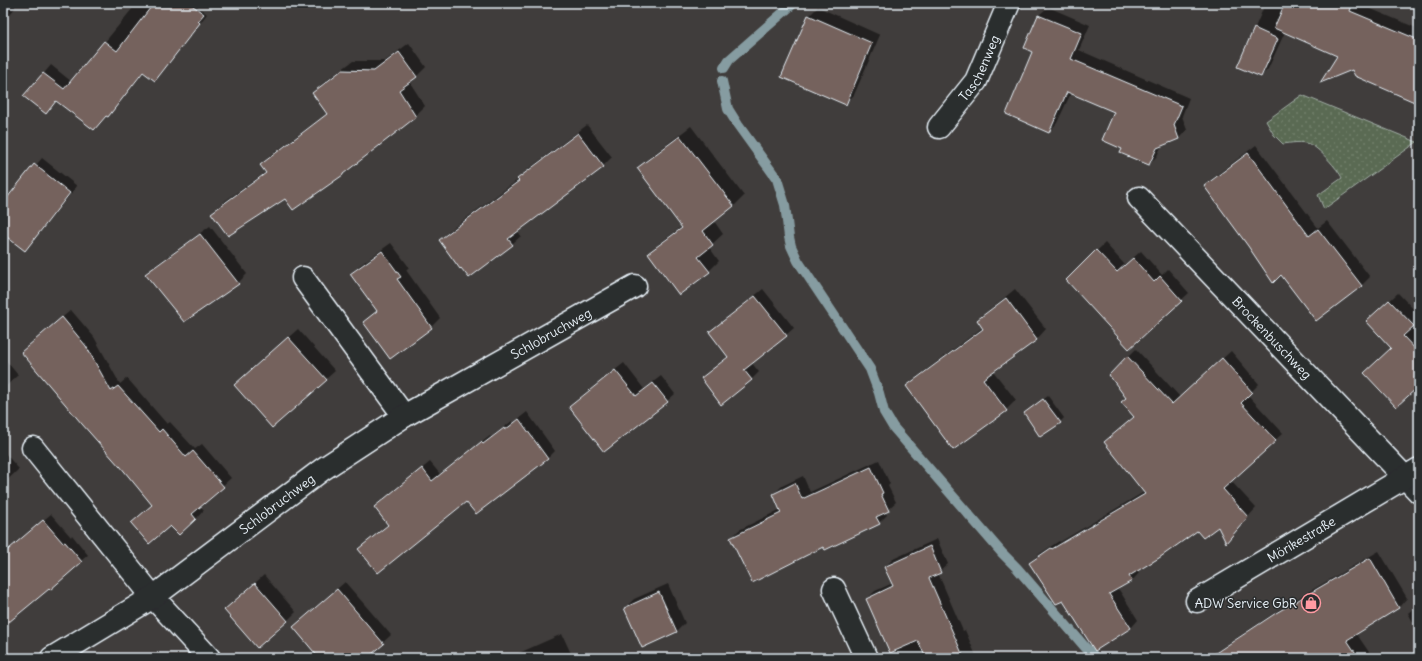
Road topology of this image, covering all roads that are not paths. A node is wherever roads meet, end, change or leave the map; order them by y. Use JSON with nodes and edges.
{"nodes":[{"id":1,"x":1009,"y":3,"type":"edge"},
{"id":2,"x":939,"y":127,"type":"dead end"},
{"id":3,"x":1138,"y":198,"type":"dead end"},
{"id":4,"x":303,"y":278,"type":"dead end"},
{"id":5,"x":634,"y":286,"type":"dead end"},
{"id":6,"x":404,"y":416,"type":"junction"},
{"id":7,"x":33,"y":448,"type":"dead end"},
{"id":8,"x":1414,"y":480,"type":"edge"},
{"id":9,"x":834,"y":589,"type":"dead end"},
{"id":10,"x":153,"y":597,"type":"junction"},
{"id":11,"x":1197,"y":601,"type":"dead end"},
{"id":12,"x":52,"y":658,"type":"edge"},
{"id":13,"x":209,"y":658,"type":"edge"},
{"id":14,"x":866,"y":658,"type":"edge"}],
"edges":[{"from":1,"to":2,"type":"street","name":"Taschenweg"},
{"from":3,"to":8,"type":"street","name":"Brockenbuschweg"},
{"from":4,"to":6,"type":"street"},
{"from":5,"to":6,"type":"street","name":"Schlobruchweg"},
{"from":6,"to":10,"type":"street","name":"Schlobruchweg"},
{"from":7,"to":10,"type":"street"},
{"from":8,"to":11,"type":"street","name":"Mörikestraße"},
{"from":9,"to":14,"type":"street"},
{"from":10,"to":12,"type":"street","name":"Schlobruchweg"},
{"from":10,"to":13,"type":"street"}]}
